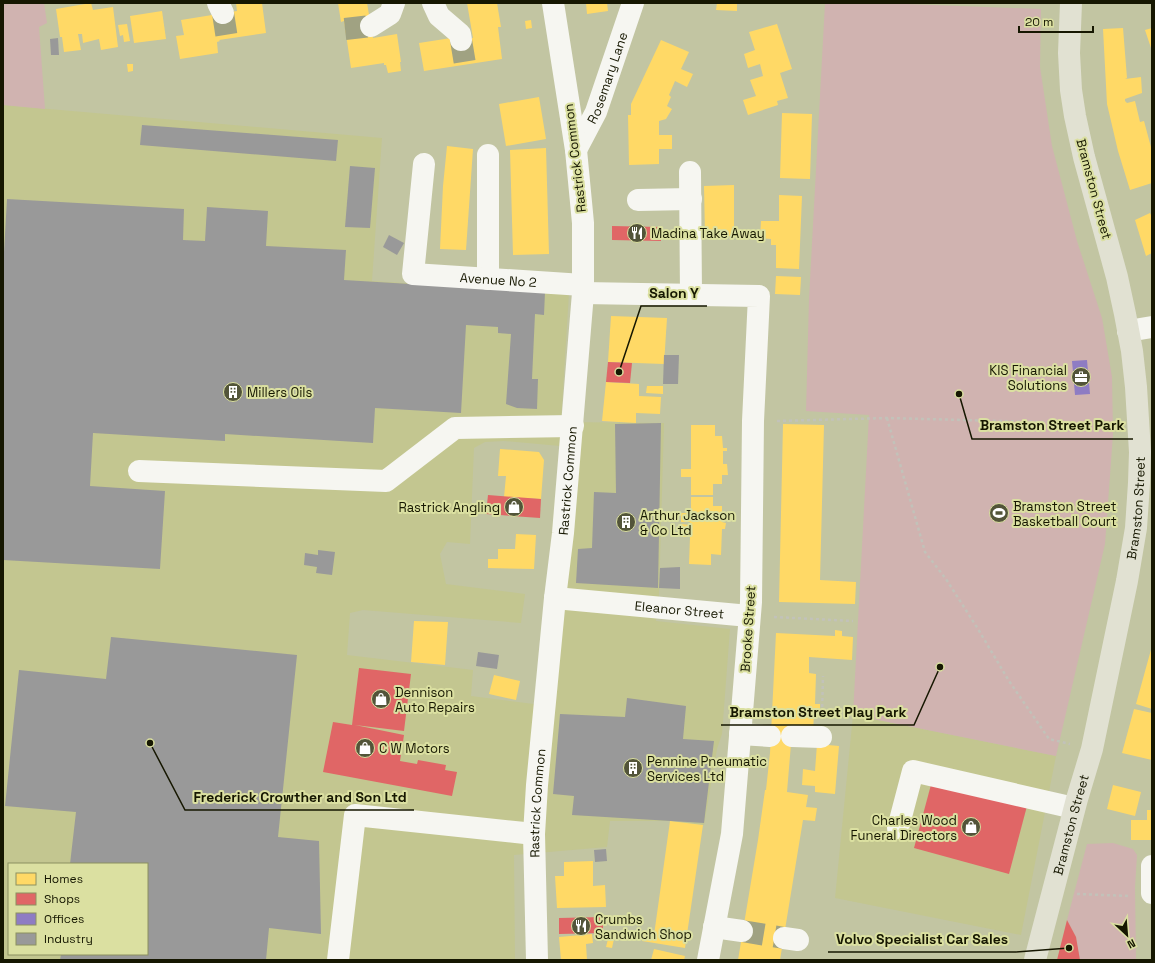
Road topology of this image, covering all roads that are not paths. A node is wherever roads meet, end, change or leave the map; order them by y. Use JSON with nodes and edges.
{"nodes":[{"id":1,"x":394,"y":3,"type":"edge"},
{"id":2,"x":433,"y":3,"type":"edge"},
{"id":3,"x":553,"y":3,"type":"edge"},
{"id":4,"x":633,"y":3,"type":"edge"},
{"id":5,"x":1071,"y":3,"type":"edge"},
{"id":6,"x":371,"y":26,"type":"tunnel mouth"},
{"id":7,"x":461,"y":40,"type":"tunnel mouth"},
{"id":8,"x":576,"y":150,"type":"junction"},
{"id":9,"x":488,"y":155,"type":"dead end"},
{"id":10,"x":424,"y":164,"type":"dead end"},
{"id":11,"x":690,"y":172,"type":"dead end"},
{"id":12,"x":691,"y":199,"type":"junction"},
{"id":13,"x":638,"y":200,"type":"dead end"},
{"id":14,"x":488,"y":279,"type":"junction"},
{"id":15,"x":583,"y":289,"type":"junction"},
{"id":16,"x":691,"y":295,"type":"junction"},
{"id":17,"x":759,"y":296,"type":"joint"},
{"id":18,"x":1152,"y":327,"type":"edge"},
{"id":19,"x":1128,"y":331,"type":"junction"},
{"id":20,"x":573,"y":426,"type":"junction"},
{"id":21,"x":1146,"y":451,"type":"edge"},
{"id":22,"x":139,"y":471,"type":"dead end"},
{"id":23,"x":555,"y":598,"type":"junction"},
{"id":24,"x":749,"y":616,"type":"junction"},
{"id":25,"x":740,"y":734,"type":"junction"},
{"id":26,"x":821,"y":737,"type":"road end"},
{"id":27,"x":1074,"y":808,"type":"junction"},
{"id":28,"x":898,"y":828,"type":"dead end"},
{"id":29,"x":534,"y":834,"type":"junction"},
{"id":30,"x":1152,"y":866,"type":"edge"},
{"id":31,"x":1145,"y":894,"type":"edge"},
{"id":32,"x":714,"y":927,"type":"junction"},
{"id":33,"x":742,"y":931,"type":"tunnel mouth"},
{"id":34,"x":338,"y":960,"type":"edge"},
{"id":35,"x":537,"y":960,"type":"edge"},
{"id":36,"x":708,"y":960,"type":"edge"},
{"id":37,"x":1035,"y":960,"type":"edge"}],
"edges":[{"from":1,"to":6,"type":"street"},
{"from":2,"to":7,"type":"street"},
{"from":3,"to":8,"type":"street","name":"Rastrick Common"},
{"from":4,"to":8,"type":"street","name":"Rosemary Lane"},
{"from":5,"to":19,"type":"main road","name":"Bramston Street"},
{"from":8,"to":15,"type":"street","name":"Rastrick Common"},
{"from":9,"to":14,"type":"street"},
{"from":10,"to":14,"type":"street","name":"Avenue No 2"},
{"from":11,"to":12,"type":"street"},
{"from":12,"to":13,"type":"street"},
{"from":12,"to":16,"type":"street"},
{"from":14,"to":15,"type":"street","name":"Avenue No 2"},
{"from":15,"to":16,"type":"street","name":"Avenue No 2"},
{"from":15,"to":20,"type":"street","name":"Rastrick Common"},
{"from":16,"to":17,"type":"street","name":"Avenue No 2"},
{"from":17,"to":24,"type":"street","name":"Brooke Street"},
{"from":18,"to":19,"type":"street"},
{"from":19,"to":21,"type":"main road","name":"Bramston Street"},
{"from":20,"to":22,"type":"street"},
{"from":20,"to":23,"type":"street","name":"Rastrick Common"},
{"from":21,"to":27,"type":"main road","name":"Bramston Street"},
{"from":23,"to":24,"type":"street","name":"Eleanor Street"},
{"from":23,"to":29,"type":"street","name":"Rastrick Common"},
{"from":24,"to":25,"type":"street","name":"Brooke Street"},
{"from":25,"to":26,"type":"street"},
{"from":25,"to":32,"type":"street","name":"Brooke Street"},
{"from":27,"to":28,"type":"street"},
{"from":27,"to":37,"type":"main road","name":"Bramston Street"},
{"from":29,"to":34,"type":"street"},
{"from":29,"to":35,"type":"street","name":"Rastrick Common"},
{"from":30,"to":31,"type":"street"},
{"from":32,"to":33,"type":"street"},
{"from":32,"to":36,"type":"street","name":"Brooke Street"}]}
